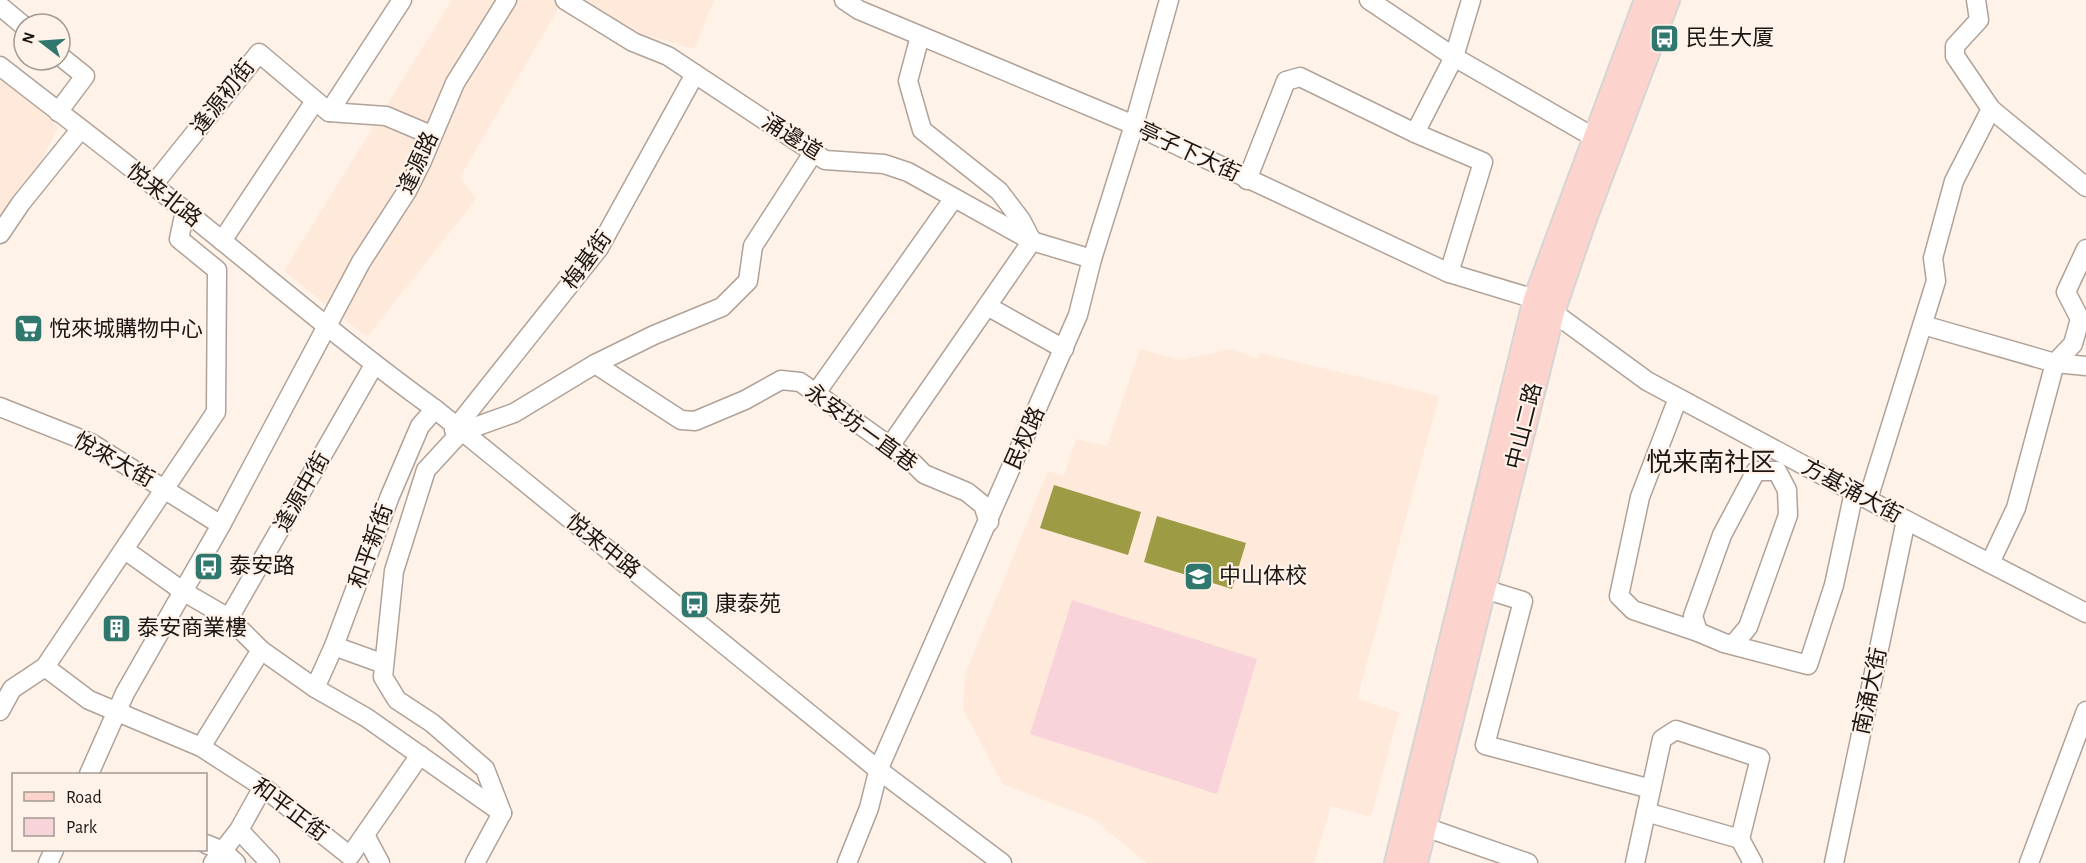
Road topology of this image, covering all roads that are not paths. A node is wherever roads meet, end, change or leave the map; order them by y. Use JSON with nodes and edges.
{"nodes":[{"id":1,"x":402,"y":0,"type":"edge"},
{"id":2,"x":507,"y":0,"type":"edge"},
{"id":3,"x":565,"y":0,"type":"edge"},
{"id":4,"x":844,"y":0,"type":"edge"},
{"id":5,"x":1168,"y":0,"type":"edge"},
{"id":6,"x":1369,"y":0,"type":"edge"},
{"id":7,"x":1471,"y":0,"type":"edge"},
{"id":8,"x":1646,"y":0,"type":"edge"},
{"id":9,"x":1668,"y":0,"type":"edge"},
{"id":10,"x":1976,"y":0,"type":"edge"},
{"id":11,"x":0,"y":6,"type":"edge"},
{"id":12,"x":12,"y":16,"type":"edge"},
{"id":13,"x":920,"y":36,"type":"junction"},
{"id":14,"x":1454,"y":57,"type":"junction"},
{"id":15,"x":0,"y":66,"type":"edge"},
{"id":16,"x":72,"y":66,"type":"edge"},
{"id":17,"x":694,"y":74,"type":"junction"},
{"id":18,"x":322,"y":106,"type":"junction"},
{"id":19,"x":1991,"y":109,"type":"junction"},
{"id":20,"x":58,"y":112,"type":"junction"},
{"id":21,"x":1134,"y":125,"type":"junction"},
{"id":22,"x":80,"y":130,"type":"junction"},
{"id":23,"x":1415,"y":133,"type":"junction"},
{"id":24,"x":431,"y":135,"type":"junction"},
{"id":25,"x":1595,"y":138,"type":"junction"},
{"id":26,"x":813,"y":153,"type":"junction"},
{"id":27,"x":1247,"y":180,"type":"junction"},
{"id":28,"x":153,"y":185,"type":"junction"},
{"id":29,"x":2086,"y":187,"type":"edge"},
{"id":30,"x":954,"y":198,"type":"junction"},
{"id":31,"x":185,"y":211,"type":"junction"},
{"id":32,"x":0,"y":234,"type":"edge"},
{"id":33,"x":222,"y":241,"type":"junction"},
{"id":34,"x":1032,"y":241,"type":"junction"},
{"id":35,"x":2086,"y":249,"type":"edge"},
{"id":36,"x":1092,"y":259,"type":"junction"},
{"id":37,"x":1449,"y":273,"type":"junction"},
{"id":38,"x":1535,"y":299,"type":"junction"},
{"id":39,"x":987,"y":306,"type":"junction"},
{"id":40,"x":1553,"y":312,"type":"junction"},
{"id":41,"x":328,"y":325,"type":"junction"},
{"id":42,"x":1923,"y":325,"type":"junction"},
{"id":43,"x":1064,"y":349,"type":"junction"},
{"id":44,"x":2055,"y":363,"type":"junction"},
{"id":45,"x":596,"y":364,"type":"junction"},
{"id":46,"x":374,"y":365,"type":"junction"},
{"id":47,"x":2086,"y":366,"type":"edge"},
{"id":48,"x":816,"y":393,"type":"junction"},
{"id":49,"x":1678,"y":398,"type":"junction"},
{"id":50,"x":0,"y":407,"type":"edge"},
{"id":51,"x":435,"y":409,"type":"junction"},
{"id":52,"x":457,"y":429,"type":"junction"},
{"id":53,"x":890,"y":446,"type":"junction"},
{"id":54,"x":1785,"y":454,"type":"junction"},
{"id":55,"x":1777,"y":471,"type":"junction"},
{"id":56,"x":164,"y":488,"type":"junction"},
{"id":57,"x":390,"y":496,"type":"junction"},
{"id":58,"x":1861,"y":496,"type":"junction"},
{"id":59,"x":415,"y":504,"type":"junction"},
{"id":60,"x":1906,"y":520,"type":"junction"},
{"id":61,"x":989,"y":522,"type":"junction"},
{"id":62,"x":221,"y":525,"type":"junction"},
{"id":63,"x":125,"y":550,"type":"junction"},
{"id":64,"x":1990,"y":563,"type":"junction"},
{"id":65,"x":1484,"y":589,"type":"junction"},
{"id":66,"x":184,"y":592,"type":"junction"},
{"id":67,"x":2086,"y":613,"type":"edge"},
{"id":68,"x":229,"y":618,"type":"junction"},
{"id":69,"x":1698,"y":632,"type":"junction"},
{"id":70,"x":1733,"y":645,"type":"junction"},
{"id":71,"x":334,"y":646,"type":"junction"},
{"id":72,"x":261,"y":650,"type":"junction"},
{"id":73,"x":384,"y":664,"type":"junction"},
{"id":74,"x":45,"y":667,"type":"junction"},
{"id":75,"x":6,"y":686,"type":"edge"},
{"id":76,"x":315,"y":688,"type":"junction"},
{"id":77,"x":0,"y":711,"type":"edge"},
{"id":78,"x":2086,"y":711,"type":"edge"},
{"id":79,"x":118,"y":712,"type":"junction"},
{"id":80,"x":201,"y":747,"type":"junction"},
{"id":81,"x":420,"y":755,"type":"junction"},
{"id":82,"x":878,"y":770,"type":"junction"},
{"id":83,"x":89,"y":773,"type":"edge"},
{"id":84,"x":262,"y":788,"type":"junction"},
{"id":85,"x":1651,"y":789,"type":"junction"},
{"id":86,"x":1646,"y":812,"type":"junction"},
{"id":87,"x":502,"y":813,"type":"junction"},
{"id":88,"x":1425,"y":827,"type":"junction"},
{"id":89,"x":239,"y":830,"type":"junction"},
{"id":90,"x":365,"y":835,"type":"junction"},
{"id":91,"x":1740,"y":839,"type":"junction"},
{"id":92,"x":207,"y":845,"type":"edge"},
{"id":93,"x":224,"y":859,"type":"edge"},
{"id":94,"x":270,"y":863,"type":"edge"},
{"id":95,"x":380,"y":863,"type":"edge"},
{"id":96,"x":476,"y":863,"type":"edge"},
{"id":97,"x":847,"y":863,"type":"edge"},
{"id":98,"x":993,"y":863,"type":"edge"},
{"id":99,"x":1002,"y":863,"type":"edge"},
{"id":100,"x":1396,"y":863,"type":"edge"},
{"id":101,"x":1416,"y":863,"type":"edge"},
{"id":102,"x":1528,"y":863,"type":"edge"},
{"id":103,"x":1635,"y":863,"type":"edge"},
{"id":104,"x":1753,"y":863,"type":"edge"},
{"id":105,"x":1834,"y":863,"type":"edge"},
{"id":106,"x":2029,"y":863,"type":"edge"}],
"edges":[{"from":1,"to":18,"type":"street"},
{"from":2,"to":24,"type":"street","name":"逢源路"},
{"from":3,"to":17,"type":"street","name":"涌邊道"},
{"from":4,"to":13,"type":"street","name":"亭子下大街"},
{"from":5,"to":21,"type":"street","name":"民权路"},
{"from":6,"to":14,"type":"street"},
{"from":7,"to":14,"type":"street"},
{"from":8,"to":25,"type":"main road","name":"中山二路"},
{"from":9,"to":40,"type":"main road","name":"中山二路"},
{"from":10,"to":19,"type":"street"},
{"from":11,"to":12,"type":"street"},
{"from":13,"to":21,"type":"street","name":"亭子下大街"},
{"from":13,"to":34,"type":"street"},
{"from":14,"to":23,"type":"street"},
{"from":14,"to":25,"type":"street"},
{"from":15,"to":20,"type":"street","name":"悦来北路"},
{"from":16,"to":20,"type":"street"},
{"from":17,"to":26,"type":"street","name":"涌邊道"},
{"from":17,"to":52,"type":"street","name":"梅基街"},
{"from":18,"to":24,"type":"street"},
{"from":18,"to":28,"type":"street","name":"逢源初街"},
{"from":18,"to":33,"type":"street"},
{"from":19,"to":29,"type":"street"},
{"from":19,"to":42,"type":"street"},
{"from":20,"to":22,"type":"street","name":"悦来北路"},
{"from":21,"to":27,"type":"street","name":"亭子下大街"},
{"from":21,"to":36,"type":"street","name":"民权路"},
{"from":22,"to":28,"type":"street","name":"悦来北路"},
{"from":22,"to":32,"type":"street"},
{"from":23,"to":27,"type":"street"},
{"from":23,"to":37,"type":"street"},
{"from":24,"to":41,"type":"street","name":"逢源路"},
{"from":25,"to":38,"type":"main road","name":"中山二路"},
{"from":26,"to":30,"type":"street","name":"涌邊道"},
{"from":26,"to":45,"type":"street"},
{"from":27,"to":37,"type":"street","name":"亭子下大街"},
{"from":28,"to":31,"type":"street","name":"悦来北路"},
{"from":30,"to":34,"type":"street","name":"涌邊道"},
{"from":30,"to":48,"type":"street"},
{"from":31,"to":33,"type":"street","name":"悦来北路"},
{"from":31,"to":56,"type":"street"},
{"from":33,"to":41,"type":"street","name":"悦来北路"},
{"from":34,"to":36,"type":"street","name":"涌邊道"},
{"from":34,"to":39,"type":"street"},
{"from":35,"to":44,"type":"street"},
{"from":36,"to":43,"type":"street","name":"民权路"},
{"from":37,"to":38,"type":"street","name":"亭子下大街"},
{"from":38,"to":40,"type":"street","name":"方基涌大街"},
{"from":38,"to":100,"type":"main road","name":"中山二路"},
{"from":39,"to":43,"type":"street"},
{"from":39,"to":53,"type":"street"},
{"from":40,"to":49,"type":"street","name":"方基涌大街"},
{"from":40,"to":65,"type":"main road","name":"中山二路"},
{"from":41,"to":46,"type":"street","name":"悦来中路"},
{"from":41,"to":62,"type":"street"},
{"from":42,"to":44,"type":"street"},
{"from":42,"to":58,"type":"street"},
{"from":43,"to":61,"type":"street","name":"民权路"},
{"from":44,"to":47,"type":"street"},
{"from":44,"to":64,"type":"street"},
{"from":45,"to":48,"type":"street","name":"永安坊一直巷"},
{"from":45,"to":52,"type":"street"},
{"from":46,"to":51,"type":"street","name":"悦来中路"},
{"from":46,"to":68,"type":"street","name":"逢源中街"},
{"from":48,"to":53,"type":"street","name":"永安坊一直巷"},
{"from":49,"to":54,"type":"street","name":"方基涌大街"},
{"from":49,"to":69,"type":"street"},
{"from":50,"to":56,"type":"street","name":"悅來大街"},
{"from":51,"to":52,"type":"street","name":"悦来中路"},
{"from":51,"to":57,"type":"street","name":"和平新街"},
{"from":52,"to":59,"type":"street","name":"梅基街"},
{"from":52,"to":82,"type":"street","name":"悦来中路"},
{"from":53,"to":61,"type":"street","name":"永安坊一直巷"},
{"from":54,"to":55,"type":"street"},
{"from":54,"to":58,"type":"street","name":"方基涌大街"},
{"from":55,"to":69,"type":"street"},
{"from":55,"to":70,"type":"street"},
{"from":56,"to":62,"type":"street","name":"悅來大街"},
{"from":56,"to":63,"type":"street"},
{"from":57,"to":59,"type":"street"},
{"from":57,"to":71,"type":"street","name":"和平新街"},
{"from":58,"to":60,"type":"street","name":"方基涌大街"},
{"from":58,"to":70,"type":"street"},
{"from":59,"to":73,"type":"street","name":"梅基街"},
{"from":60,"to":64,"type":"street","name":"方基涌大街"},
{"from":60,"to":105,"type":"street","name":"南涌大街"},
{"from":61,"to":82,"type":"street","name":"民权路"},
{"from":62,"to":66,"type":"street"},
{"from":63,"to":66,"type":"street"},
{"from":63,"to":74,"type":"street"},
{"from":64,"to":67,"type":"street","name":"方基涌大街"},
{"from":65,"to":85,"type":"street"},
{"from":65,"to":88,"type":"main road","name":"中山二路"},
{"from":66,"to":68,"type":"street"},
{"from":66,"to":79,"type":"street"},
{"from":68,"to":72,"type":"street"},
{"from":69,"to":70,"type":"street"},
{"from":71,"to":73,"type":"street"},
{"from":71,"to":76,"type":"street","name":"和平新街"},
{"from":72,"to":76,"type":"street"},
{"from":72,"to":80,"type":"street"},
{"from":73,"to":87,"type":"street"},
{"from":74,"to":75,"type":"street"},
{"from":74,"to":79,"type":"street","name":"和平正街"},
{"from":75,"to":77,"type":"street"},
{"from":76,"to":81,"type":"street"},
{"from":78,"to":106,"type":"street"},
{"from":79,"to":80,"type":"street","name":"和平正街"},
{"from":79,"to":83,"type":"street"},
{"from":80,"to":84,"type":"street","name":"和平正街"},
{"from":81,"to":87,"type":"street"},
{"from":81,"to":90,"type":"street","name":"和平正街"},
{"from":82,"to":97,"type":"street","name":"民权路"},
{"from":82,"to":98,"type":"street","name":"悦来中路"},
{"from":82,"to":99,"type":"street","name":"悦来中路"},
{"from":84,"to":89,"type":"street"},
{"from":84,"to":90,"type":"street","name":"和平正街"},
{"from":85,"to":86,"type":"street"},
{"from":85,"to":91,"type":"street"},
{"from":86,"to":91,"type":"street"},
{"from":86,"to":103,"type":"street"},
{"from":87,"to":96,"type":"street"},
{"from":88,"to":101,"type":"main road","name":"中山二路"},
{"from":88,"to":102,"type":"street"},
{"from":89,"to":93,"type":"street"},
{"from":89,"to":94,"type":"street"},
{"from":90,"to":95,"type":"street"},
{"from":91,"to":104,"type":"street"},
{"from":92,"to":93,"type":"street"}]}
